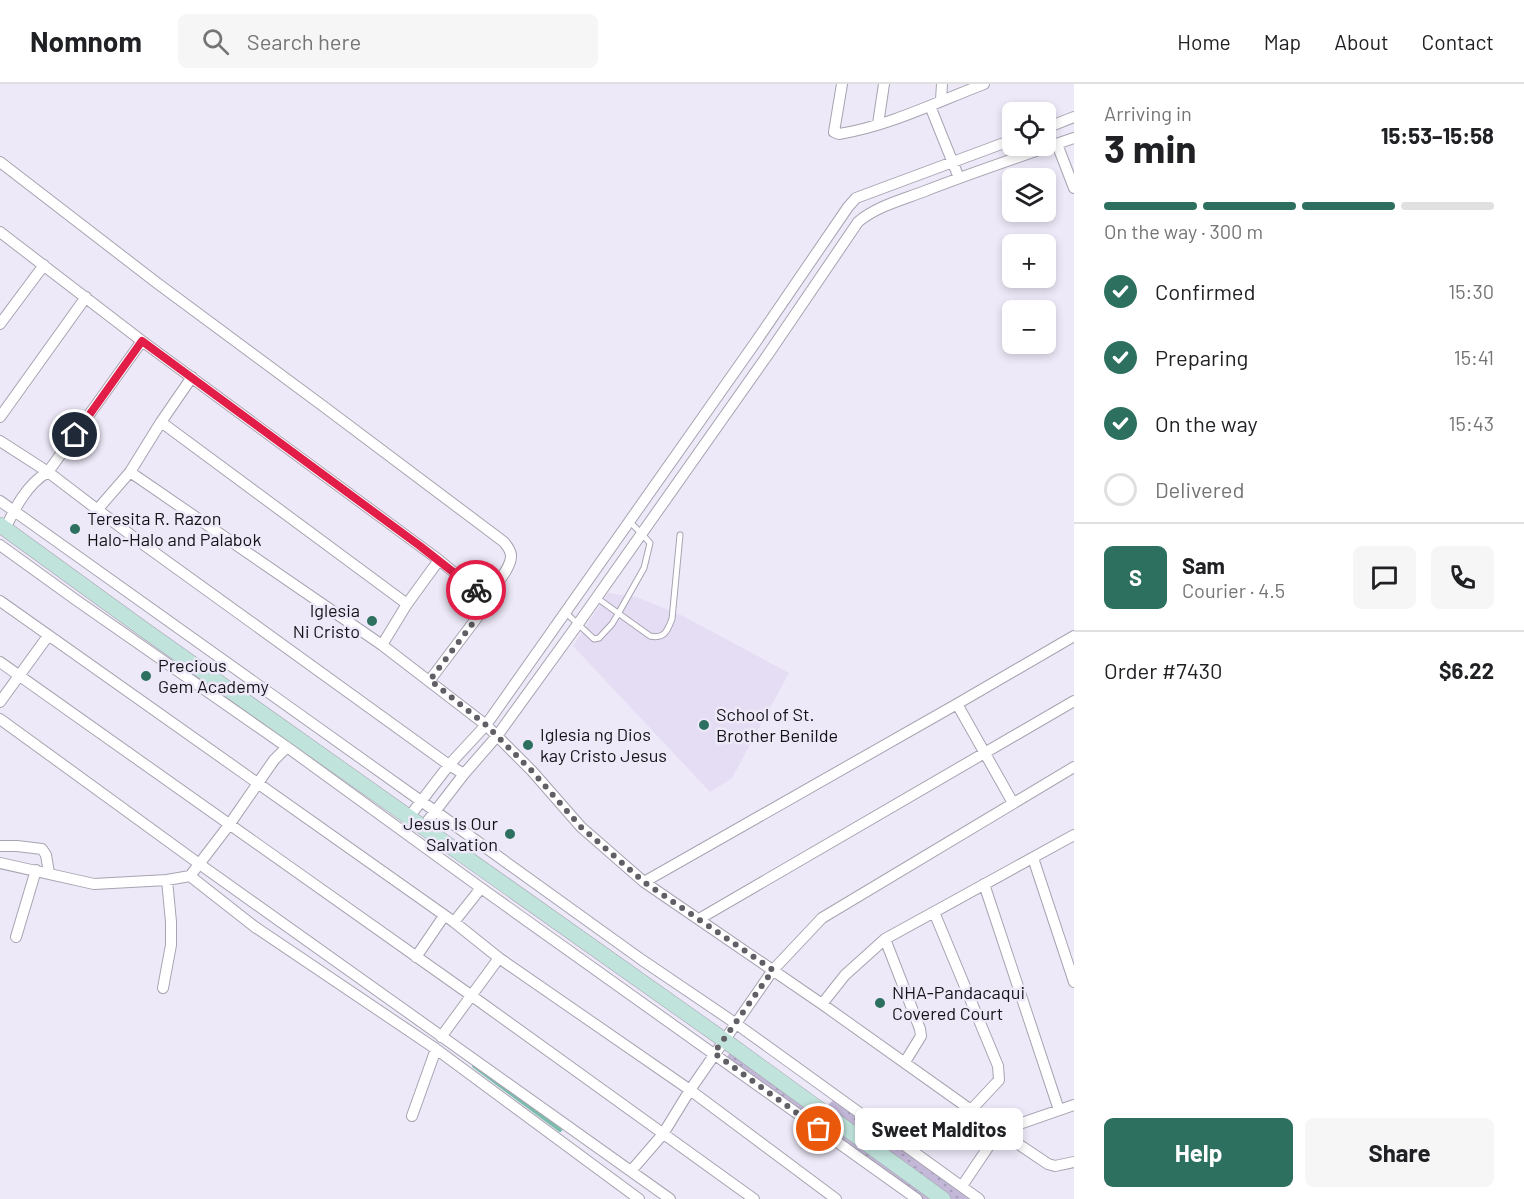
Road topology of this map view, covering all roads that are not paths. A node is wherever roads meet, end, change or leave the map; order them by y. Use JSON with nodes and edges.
{"nodes":[{"id":1,"x":842,"y":84,"type":"edge"},
{"id":2,"x":884,"y":84,"type":"edge"},
{"id":3,"x":942,"y":84,"type":"edge"},
{"id":4,"x":984,"y":84,"type":"edge"},
{"id":5,"x":941,"y":100,"type":"junction"},
{"id":6,"x":930,"y":106,"type":"junction"},
{"id":7,"x":1074,"y":117,"type":"edge"},
{"id":8,"x":878,"y":124,"type":"junction"},
{"id":9,"x":1056,"y":124,"type":"edge"},
{"id":10,"x":1074,"y":138,"type":"edge"},
{"id":11,"x":1002,"y":144,"type":"edge"},
{"id":12,"x":1057,"y":144,"type":"junction"},
{"id":13,"x":953,"y":161,"type":"junction"},
{"id":14,"x":0,"y":162,"type":"edge"},
{"id":15,"x":959,"y":178,"type":"junction"},
{"id":16,"x":1074,"y":188,"type":"edge"},
{"id":17,"x":0,"y":232,"type":"edge"},
{"id":18,"x":44,"y":265,"type":"junction"},
{"id":19,"x":86,"y":297,"type":"junction"},
{"id":20,"x":0,"y":324,"type":"edge"},
{"id":21,"x":142,"y":341,"type":"junction"},
{"id":22,"x":756,"y":343,"type":"junction"},
{"id":23,"x":769,"y":353,"type":"junction"},
{"id":24,"x":192,"y":377,"type":"junction"},
{"id":25,"x":0,"y":417,"type":"edge"},
{"id":26,"x":160,"y":422,"type":"junction"},
{"id":27,"x":0,"y":441,"type":"edge"},
{"id":28,"x":48,"y":472,"type":"junction"},
{"id":29,"x":130,"y":472,"type":"junction"},
{"id":30,"x":0,"y":501,"type":"edge"},
{"id":31,"x":97,"y":510,"type":"junction"},
{"id":32,"x":14,"y":511,"type":"junction"},
{"id":33,"x":629,"y":521,"type":"junction"},
{"id":34,"x":2,"y":527,"type":"edge"},
{"id":35,"x":641,"y":533,"type":"junction"},
{"id":36,"x":680,"y":535,"type":"dead end"},
{"id":37,"x":0,"y":545,"type":"edge"},
{"id":38,"x":439,"y":560,"type":"junction"},
{"id":39,"x":597,"y":598,"type":"junction"},
{"id":40,"x":486,"y":599,"type":"junction"},
{"id":41,"x":0,"y":601,"type":"edge"},
{"id":42,"x":407,"y":604,"type":"junction"},
{"id":43,"x":566,"y":612,"type":"junction"},
{"id":44,"x":618,"y":614,"type":"junction"},
{"id":45,"x":578,"y":624,"type":"junction"},
{"id":46,"x":48,"y":636,"type":"junction"},
{"id":47,"x":1074,"y":636,"type":"edge"},
{"id":48,"x":382,"y":645,"type":"junction"},
{"id":49,"x":0,"y":662,"type":"edge"},
{"id":50,"x":19,"y":675,"type":"junction"},
{"id":51,"x":430,"y":680,"type":"junction"},
{"id":52,"x":1074,"y":701,"type":"edge"},
{"id":53,"x":0,"y":702,"type":"edge"},
{"id":54,"x":957,"y":704,"type":"junction"},
{"id":55,"x":0,"y":719,"type":"edge"},
{"id":56,"x":486,"y":725,"type":"junction"},
{"id":57,"x":498,"y":736,"type":"junction"},
{"id":58,"x":287,"y":747,"type":"junction"},
{"id":59,"x":984,"y":752,"type":"junction"},
{"id":60,"x":449,"y":765,"type":"junction"},
{"id":61,"x":1074,"y":767,"type":"edge"},
{"id":62,"x":464,"y":774,"type":"junction"},
{"id":63,"x":258,"y":784,"type":"junction"},
{"id":64,"x":421,"y":801,"type":"junction"},
{"id":65,"x":1013,"y":803,"type":"junction"},
{"id":66,"x":435,"y":811,"type":"junction"},
{"id":67,"x":409,"y":817,"type":"junction"},
{"id":68,"x":229,"y":825,"type":"junction"},
{"id":69,"x":423,"y":827,"type":"junction"},
{"id":70,"x":1074,"y":835,"type":"edge"},
{"id":71,"x":0,"y":846,"type":"edge"},
{"id":72,"x":1033,"y":858,"type":"junction"},
{"id":73,"x":0,"y":862,"type":"edge"},
{"id":74,"x":198,"y":863,"type":"junction"},
{"id":75,"x":36,"y":870,"type":"junction"},
{"id":76,"x":49,"y":873,"type":"junction"},
{"id":77,"x":190,"y":876,"type":"junction"},
{"id":78,"x":166,"y":880,"type":"junction"},
{"id":79,"x":644,"y":882,"type":"junction"},
{"id":80,"x":984,"y":884,"type":"junction"},
{"id":81,"x":481,"y":888,"type":"junction"},
{"id":82,"x":934,"y":912,"type":"junction"},
{"id":83,"x":444,"y":916,"type":"junction"},
{"id":84,"x":699,"y":919,"type":"junction"},
{"id":85,"x":454,"y":922,"type":"junction"},
{"id":86,"x":16,"y":937,"type":"dead end"},
{"id":87,"x":885,"y":939,"type":"junction"},
{"id":88,"x":416,"y":957,"type":"junction"},
{"id":89,"x":499,"y":958,"type":"junction"},
{"id":90,"x":773,"y":970,"type":"junction"},
{"id":91,"x":1074,"y":982,"type":"edge"},
{"id":92,"x":163,"y":988,"type":"dead end"},
{"id":93,"x":472,"y":996,"type":"junction"},
{"id":94,"x":822,"y":1004,"type":"junction"},
{"id":95,"x":735,"y":1023,"type":"junction"},
{"id":96,"x":441,"y":1037,"type":"junction"},
{"id":97,"x":724,"y":1040,"type":"junction"},
{"id":98,"x":436,"y":1049,"type":"junction"},
{"id":99,"x":714,"y":1053,"type":"junction"},
{"id":100,"x":905,"y":1062,"type":"junction"},
{"id":101,"x":690,"y":1090,"type":"junction"},
{"id":102,"x":1074,"y":1105,"type":"edge"},
{"id":103,"x":971,"y":1110,"type":"junction"},
{"id":104,"x":1059,"y":1110,"type":"junction"},
{"id":105,"x":412,"y":1116,"type":"dead end"},
{"id":106,"x":999,"y":1131,"type":"junction"},
{"id":107,"x":663,"y":1134,"type":"junction"},
{"id":108,"x":1074,"y":1162,"type":"edge"},
{"id":109,"x":631,"y":1171,"type":"junction"},
{"id":110,"x":962,"y":1186,"type":"junction"},
{"id":111,"x":639,"y":1199,"type":"edge"},
{"id":112,"x":670,"y":1199,"type":"edge"},
{"id":113,"x":754,"y":1199,"type":"edge"},
{"id":114,"x":836,"y":1199,"type":"edge"},
{"id":115,"x":917,"y":1199,"type":"edge"},
{"id":116,"x":943,"y":1199,"type":"edge"},
{"id":117,"x":979,"y":1199,"type":"edge"}],
"edges":[{"from":1,"to":8,"type":"street"},
{"from":2,"to":8,"type":"street"},
{"from":3,"to":5,"type":"street"},
{"from":4,"to":5,"type":"street"},
{"from":5,"to":6,"type":"street"},
{"from":6,"to":8,"type":"street"},
{"from":6,"to":13,"type":"street"},
{"from":7,"to":9,"type":"street"},
{"from":10,"to":12,"type":"street"},
{"from":11,"to":13,"type":"street"},
{"from":12,"to":15,"type":"street"},
{"from":12,"to":16,"type":"street"},
{"from":13,"to":15,"type":"street"},
{"from":13,"to":22,"type":"street"},
{"from":14,"to":40,"type":"street"},
{"from":15,"to":23,"type":"street"},
{"from":17,"to":18,"type":"street"},
{"from":18,"to":19,"type":"street"},
{"from":18,"to":20,"type":"street"},
{"from":19,"to":21,"type":"street"},
{"from":19,"to":25,"type":"street"},
{"from":21,"to":24,"type":"street"},
{"from":21,"to":28,"type":"street"},
{"from":22,"to":23,"type":"street"},
{"from":22,"to":33,"type":"street"},
{"from":23,"to":35,"type":"street"},
{"from":24,"to":26,"type":"street"},
{"from":24,"to":38,"type":"street"},
{"from":26,"to":29,"type":"street"},
{"from":26,"to":42,"type":"street"},
{"from":27,"to":28,"type":"street"},
{"from":28,"to":31,"type":"street"},
{"from":28,"to":32,"type":"street"},
{"from":29,"to":31,"type":"street"},
{"from":29,"to":48,"type":"street"},
{"from":30,"to":32,"type":"street"},
{"from":31,"to":60,"type":"street"},
{"from":32,"to":34,"type":"street"},
{"from":32,"to":64,"type":"street"},
{"from":33,"to":35,"type":"lane"},
{"from":33,"to":43,"type":"street"},
{"from":34,"to":67,"type":"street"},
{"from":35,"to":39,"type":"street"},
{"from":35,"to":44,"type":"lane"},
{"from":36,"to":44,"type":"lane"},
{"from":37,"to":58,"type":"street"},
{"from":38,"to":40,"type":"street"},
{"from":38,"to":42,"type":"street"},
{"from":39,"to":44,"type":"lane"},
{"from":39,"to":45,"type":"street"},
{"from":40,"to":51,"type":"street"},
{"from":41,"to":46,"type":"street"},
{"from":42,"to":48,"type":"street"},
{"from":43,"to":45,"type":"lane"},
{"from":43,"to":56,"type":"street"},
{"from":44,"to":45,"type":"lane"},
{"from":45,"to":57,"type":"street"},
{"from":46,"to":50,"type":"street"},
{"from":46,"to":63,"type":"street"},
{"from":47,"to":54,"type":"street"},
{"from":48,"to":51,"type":"street"},
{"from":49,"to":50,"type":"street"},
{"from":50,"to":53,"type":"street"},
{"from":50,"to":68,"type":"street"},
{"from":51,"to":56,"type":"street"},
{"from":52,"to":59,"type":"street"},
{"from":54,"to":59,"type":"street"},
{"from":54,"to":79,"type":"street"},
{"from":55,"to":74,"type":"street"},
{"from":56,"to":57,"type":"street"},
{"from":56,"to":60,"type":"street"},
{"from":57,"to":62,"type":"street"},
{"from":57,"to":79,"type":"street"},
{"from":58,"to":63,"type":"street"},
{"from":58,"to":81,"type":"street"},
{"from":59,"to":65,"type":"street"},
{"from":59,"to":84,"type":"street"},
{"from":60,"to":62,"type":"street"},
{"from":60,"to":64,"type":"street"},
{"from":61,"to":65,"type":"street"},
{"from":62,"to":66,"type":"street"},
{"from":63,"to":68,"type":"street"},
{"from":63,"to":83,"type":"street"},
{"from":64,"to":66,"type":"street"},
{"from":64,"to":67,"type":"street"},
{"from":65,"to":90,"type":"street"},
{"from":66,"to":69,"type":"street"},
{"from":66,"to":95,"type":"street"},
{"from":67,"to":69,"type":"street"},
{"from":68,"to":74,"type":"street"},
{"from":68,"to":88,"type":"street"},
{"from":69,"to":97,"type":"street"},
{"from":70,"to":72,"type":"street"},
{"from":71,"to":76,"type":"street"},
{"from":72,"to":80,"type":"street"},
{"from":72,"to":91,"type":"street"},
{"from":73,"to":75,"type":"street"},
{"from":74,"to":77,"type":"street"},
{"from":74,"to":96,"type":"street"},
{"from":75,"to":76,"type":"street"},
{"from":75,"to":86,"type":"street"},
{"from":76,"to":78,"type":"street"},
{"from":77,"to":78,"type":"street"},
{"from":77,"to":98,"type":"street"},
{"from":78,"to":92,"type":"street"},
{"from":79,"to":84,"type":"street"},
{"from":80,"to":82,"type":"street"},
{"from":80,"to":104,"type":"street"},
{"from":81,"to":85,"type":"street"},
{"from":81,"to":99,"type":"street"},
{"from":82,"to":87,"type":"street"},
{"from":82,"to":103,"type":"street"},
{"from":83,"to":85,"type":"street"},
{"from":83,"to":88,"type":"street"},
{"from":84,"to":90,"type":"street"},
{"from":85,"to":89,"type":"street"},
{"from":87,"to":94,"type":"street"},
{"from":87,"to":100,"type":"street"},
{"from":88,"to":93,"type":"street"},
{"from":89,"to":93,"type":"street"},
{"from":89,"to":101,"type":"street"},
{"from":90,"to":94,"type":"street"},
{"from":90,"to":95,"type":"street"},
{"from":93,"to":96,"type":"street"},
{"from":93,"to":107,"type":"street"},
{"from":94,"to":100,"type":"street"},
{"from":95,"to":97,"type":"street"},
{"from":95,"to":110,"type":"street"},
{"from":96,"to":109,"type":"street"},
{"from":97,"to":99,"type":"street"},
{"from":97,"to":116,"type":"street"},
{"from":98,"to":105,"type":"street"},
{"from":98,"to":111,"type":"street"},
{"from":99,"to":101,"type":"street"},
{"from":99,"to":115,"type":"street"},
{"from":100,"to":103,"type":"street"},
{"from":101,"to":107,"type":"street"},
{"from":101,"to":114,"type":"street"},
{"from":102,"to":104,"type":"street"},
{"from":103,"to":106,"type":"street"},
{"from":104,"to":106,"type":"street"},
{"from":106,"to":108,"type":"street"},
{"from":106,"to":110,"type":"street"},
{"from":107,"to":109,"type":"street"},
{"from":107,"to":113,"type":"street"},
{"from":109,"to":112,"type":"street"},
{"from":110,"to":117,"type":"street"}]}
